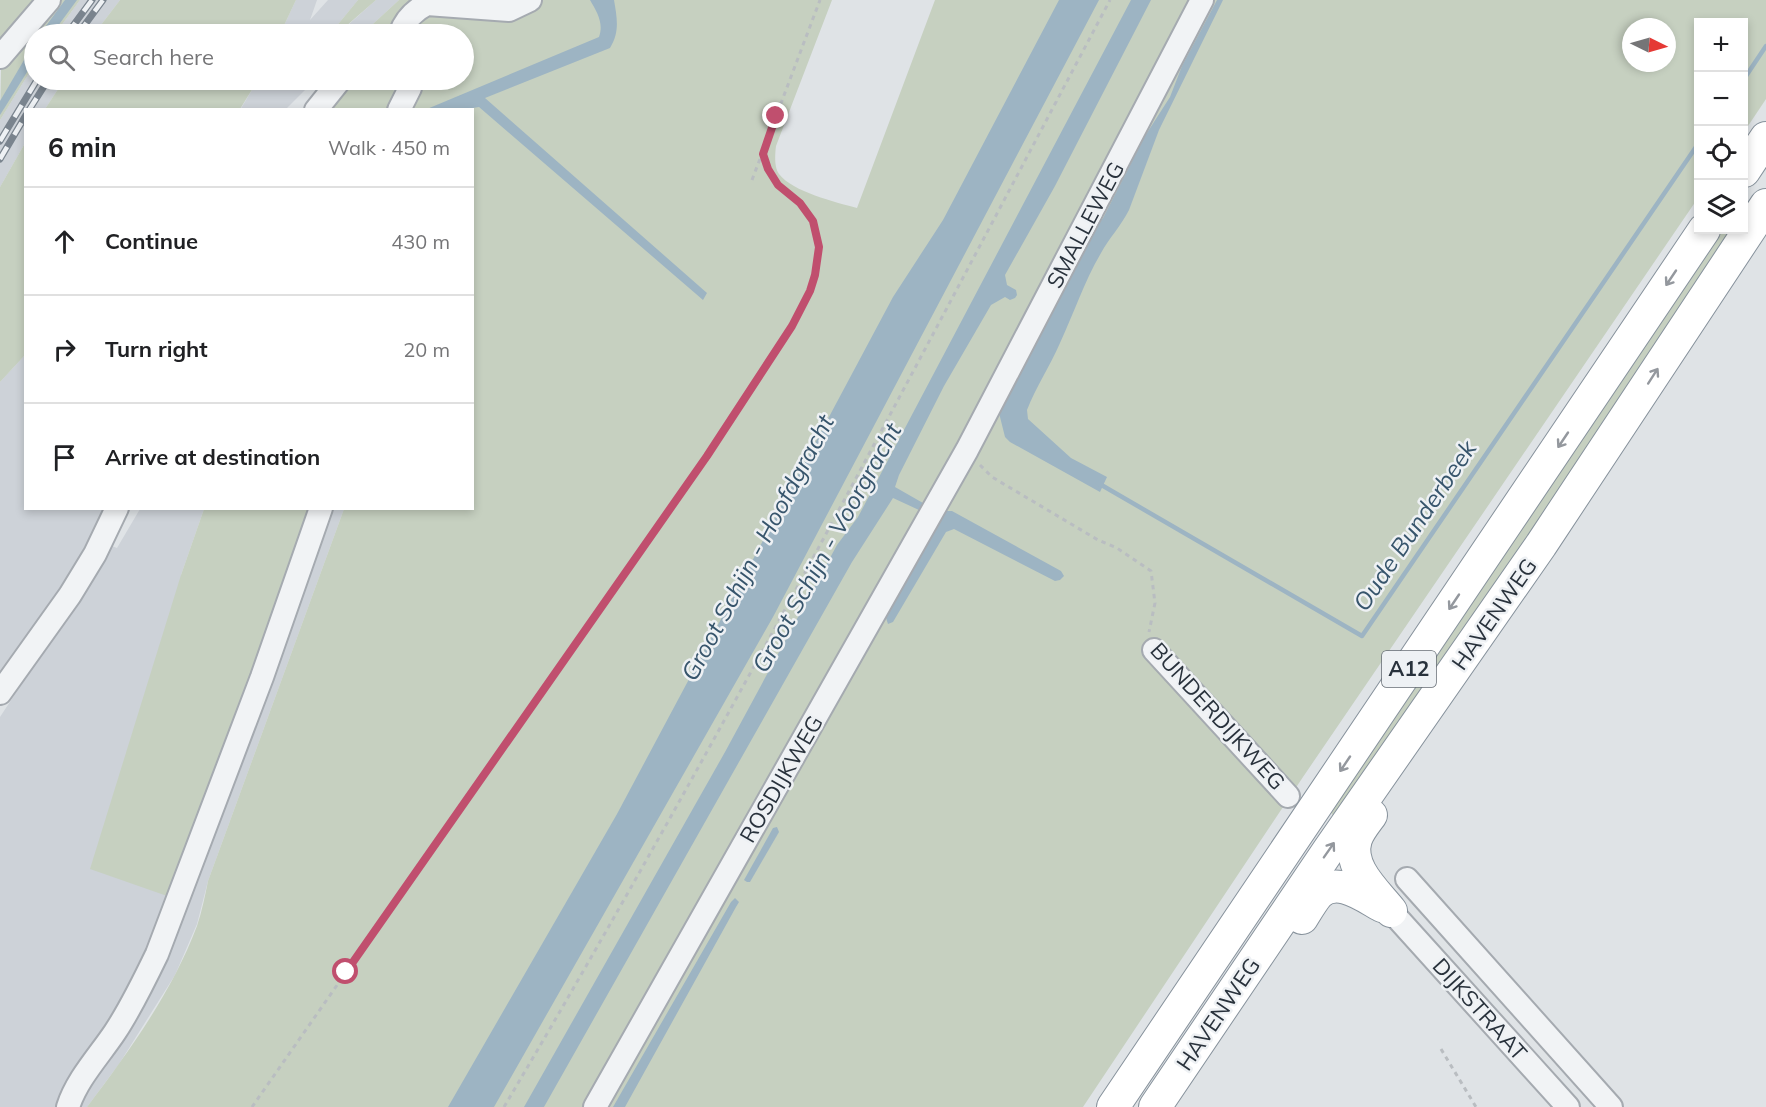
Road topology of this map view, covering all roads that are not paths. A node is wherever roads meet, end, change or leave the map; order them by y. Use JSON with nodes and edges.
{"nodes":[{"id":1,"x":49,"y":0,"type":"edge"},
{"id":2,"x":530,"y":0,"type":"edge"},
{"id":3,"x":1202,"y":0,"type":"edge"},
{"id":4,"x":28,"y":24,"type":"edge"},
{"id":5,"x":404,"y":24,"type":"edge"},
{"id":6,"x":24,"y":29,"type":"edge"},
{"id":7,"x":0,"y":57,"type":"edge"},
{"id":8,"x":332,"y":90,"type":"edge"},
{"id":9,"x":409,"y":90,"type":"edge"},
{"id":10,"x":318,"y":108,"type":"edge"},
{"id":11,"x":400,"y":108,"type":"edge"},
{"id":12,"x":1766,"y":138,"type":"edge"},
{"id":13,"x":1748,"y":164,"type":"edge"},
{"id":14,"x":1766,"y":205,"type":"edge"},
{"id":15,"x":1701,"y":234,"type":"edge"},
{"id":16,"x":967,"y":450,"type":"joint"},
{"id":17,"x":116,"y":510,"type":"edge"},
{"id":18,"x":320,"y":510,"type":"edge"},
{"id":19,"x":1541,"y":545,"type":"junction"},
{"id":20,"x":1154,"y":650,"type":"road end"},
{"id":21,"x":0,"y":693,"type":"edge"},
{"id":22,"x":1288,"y":796,"type":"dead end"},
{"id":23,"x":1407,"y":879,"type":"dead end"},
{"id":24,"x":1391,"y":911,"type":"junction"},
{"id":25,"x":68,"y":1107,"type":"edge"},
{"id":26,"x":595,"y":1107,"type":"edge"},
{"id":27,"x":1113,"y":1107,"type":"edge"},
{"id":28,"x":1155,"y":1107,"type":"edge"},
{"id":29,"x":1172,"y":1107,"type":"edge"},
{"id":30,"x":1568,"y":1107,"type":"edge"},
{"id":31,"x":1611,"y":1107,"type":"edge"}],
"edges":[{"from":1,"to":4,"type":"street"},
{"from":2,"to":5,"type":"street"},
{"from":3,"to":16,"type":"street","name":"SMALLEWEG"},
{"from":6,"to":7,"type":"street"},
{"from":8,"to":10,"type":"street"},
{"from":9,"to":11,"type":"street"},
{"from":12,"to":13,"type":"highway"},
{"from":19,"to":14,"type":"highway","name":"HAVENWEG","number":"A12","one_way":true},
{"from":15,"to":27,"type":"highway","name":"HAVENWEG","number":"A12","one_way":true},
{"from":16,"to":26,"type":"street","name":"ROSDIJKWEG"},
{"from":17,"to":21,"type":"street"},
{"from":18,"to":25,"type":"street"},
{"from":19,"to":24,"type":"highway"},
{"from":28,"to":19,"type":"highway","name":"HAVENWEG","number":"A12","one_way":true},
{"from":20,"to":22,"type":"street","name":"BUNDERDIJKWEG"},
{"from":23,"to":31,"type":"street"},
{"from":24,"to":29,"type":"highway"},
{"from":24,"to":30,"type":"street","name":"DIJKSTRAAT"}]}
